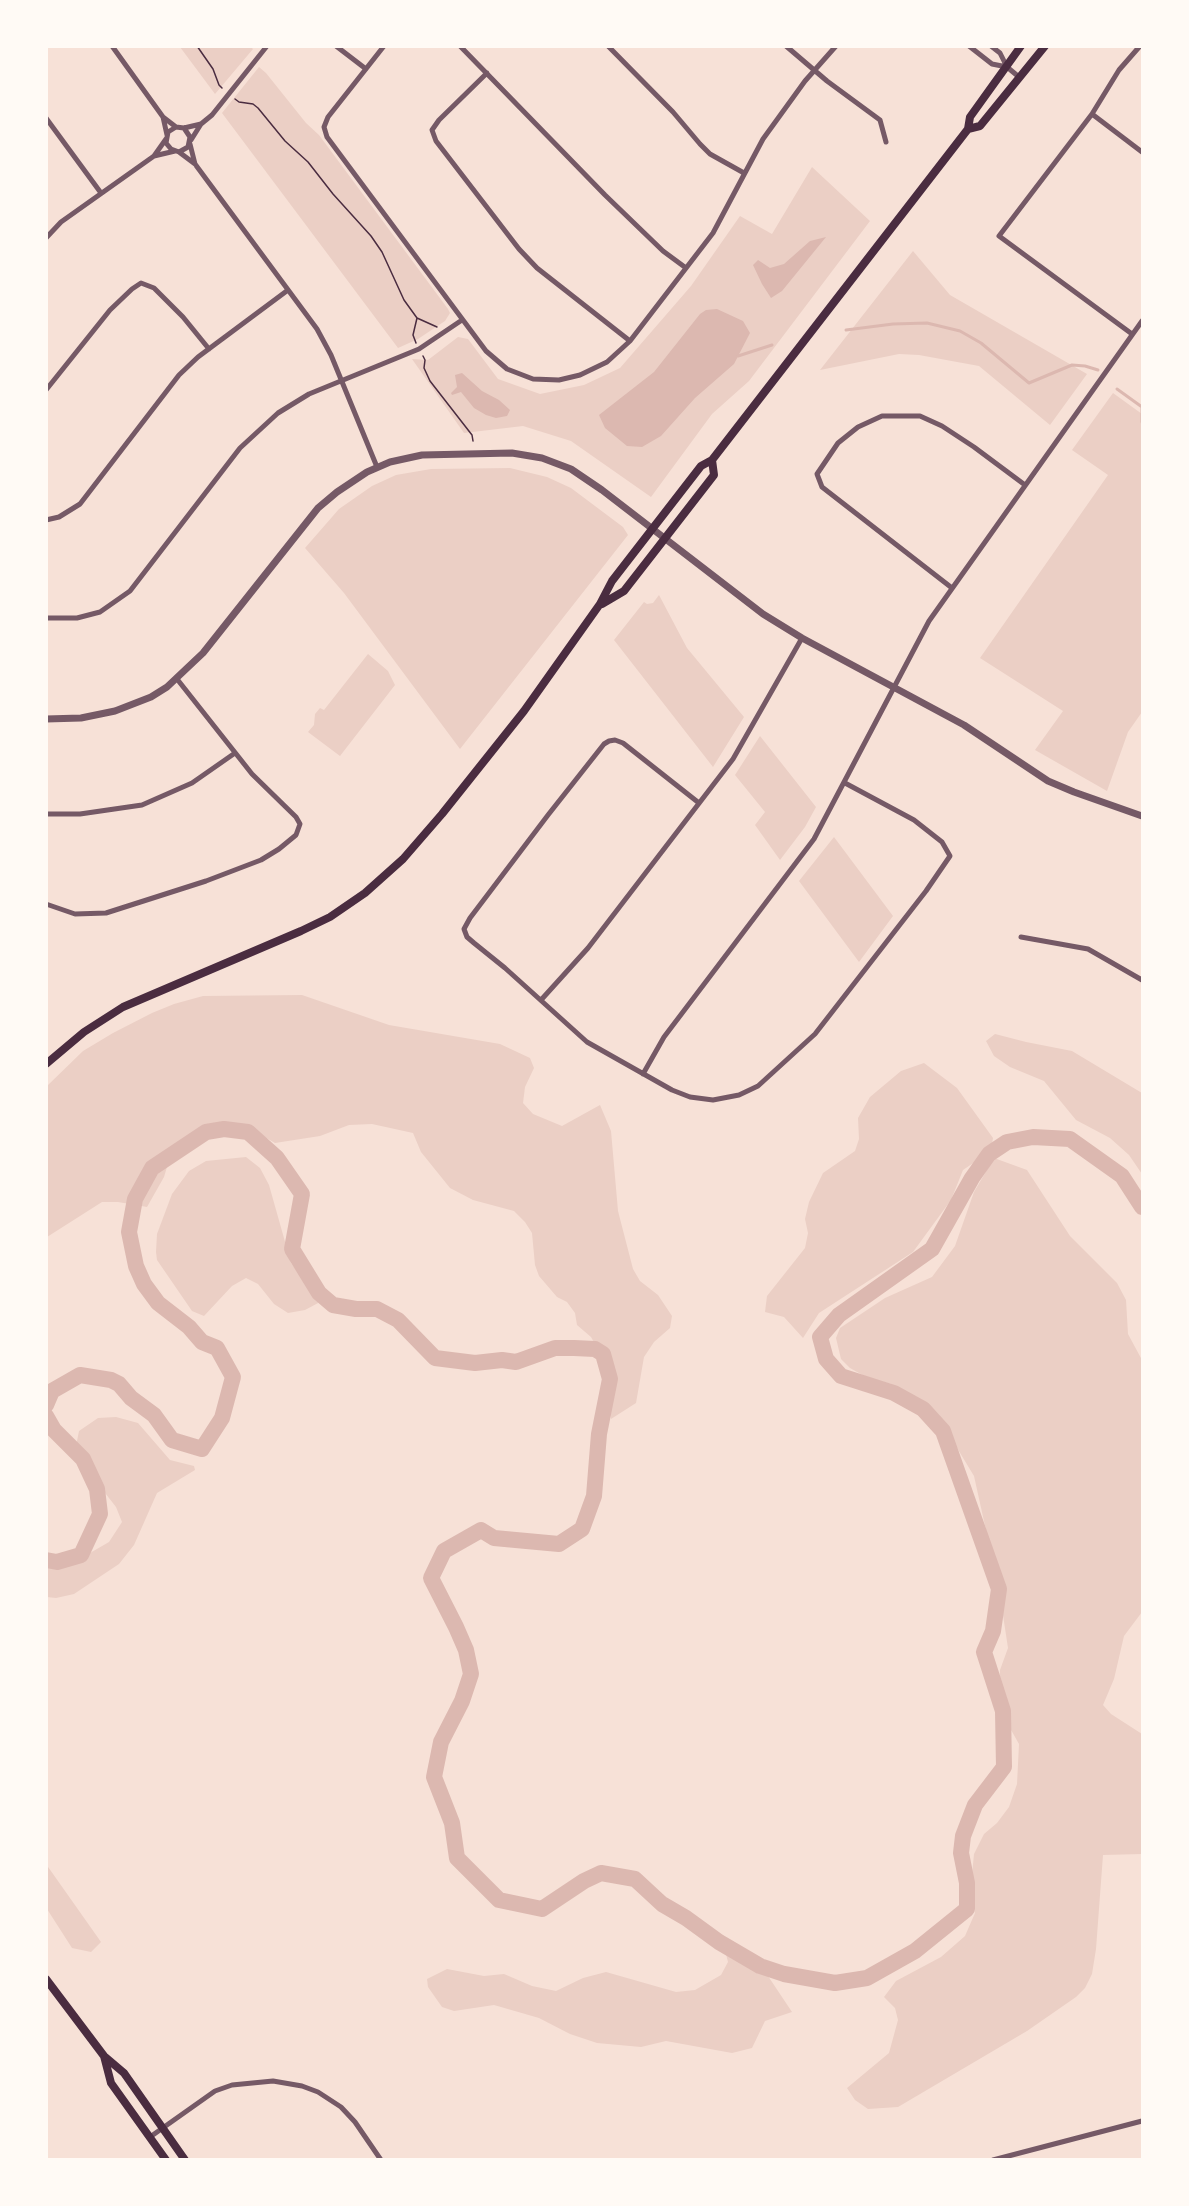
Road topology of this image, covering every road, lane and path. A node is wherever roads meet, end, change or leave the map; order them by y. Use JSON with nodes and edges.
{"nodes":[{"id":1,"x":112,"y":46,"type":"edge"},
{"id":2,"x":197,"y":46,"type":"edge"},
{"id":3,"x":267,"y":46,"type":"edge"},
{"id":4,"x":336,"y":46,"type":"edge"},
{"id":5,"x":384,"y":46,"type":"edge"},
{"id":6,"x":460,"y":46,"type":"edge"},
{"id":7,"x":608,"y":46,"type":"edge"},
{"id":8,"x":786,"y":46,"type":"edge"},
{"id":9,"x":836,"y":46,"type":"edge"},
{"id":10,"x":969,"y":46,"type":"edge"},
{"id":11,"x":991,"y":46,"type":"edge"},
{"id":12,"x":1021,"y":46,"type":"edge"},
{"id":13,"x":1045,"y":46,"type":"edge"},
{"id":14,"x":1140,"y":46,"type":"edge"},
{"id":15,"x":1007,"y":67,"type":"junction"},
{"id":16,"x":366,"y":69,"type":"junction"},
{"id":17,"x":814,"y":71,"type":"junction"},
{"id":18,"x":487,"y":73,"type":"junction"},
{"id":19,"x":1019,"y":77,"type":"junction"},
{"id":20,"x":229,"y":94,"type":"junction"},
{"id":21,"x":1092,"y":114,"type":"junction"},
{"id":22,"x":162,"y":117,"type":"junction"},
{"id":23,"x":46,"y":118,"type":"edge"},
{"id":24,"x":201,"y":124,"type":"junction"},
{"id":25,"x":176,"y":127,"type":"junction"},
{"id":26,"x":184,"y":128,"type":"junction"},
{"id":27,"x":968,"y":129,"type":"junction"},
{"id":28,"x":166,"y":137,"type":"junction"},
{"id":29,"x":886,"y":142,"type":"dead end"},
{"id":30,"x":190,"y":143,"type":"junction"},
{"id":31,"x":177,"y":151,"type":"junction"},
{"id":32,"x":1143,"y":152,"type":"edge"},
{"id":33,"x":154,"y":156,"type":"junction"},
{"id":34,"x":195,"y":164,"type":"junction"},
{"id":35,"x":744,"y":173,"type":"junction"},
{"id":36,"x":101,"y":193,"type":"junction"},
{"id":37,"x":46,"y":238,"type":"edge"},
{"id":38,"x":686,"y":268,"type":"junction"},
{"id":39,"x":288,"y":290,"type":"junction"},
{"id":40,"x":417,"y":318,"type":"junction"},
{"id":41,"x":462,"y":320,"type":"junction"},
{"id":42,"x":1143,"y":321,"type":"edge"},
{"id":43,"x":437,"y":327,"type":"dead end"},
{"id":44,"x":1132,"y":334,"type":"junction"},
{"id":45,"x":630,"y":341,"type":"junction"},
{"id":46,"x":416,"y":344,"type":"dead end"},
{"id":47,"x":209,"y":349,"type":"junction"},
{"id":48,"x":422,"y":355,"type":"dead end"},
{"id":49,"x":342,"y":381,"type":"junction"},
{"id":50,"x":46,"y":390,"type":"edge"},
{"id":51,"x":473,"y":441,"type":"dead end"},
{"id":52,"x":712,"y":460,"type":"junction"},
{"id":53,"x":377,"y":467,"type":"junction"},
{"id":54,"x":1025,"y":485,"type":"junction"},
{"id":55,"x":46,"y":520,"type":"edge"},
{"id":56,"x":652,"y":529,"type":"junction"},
{"id":57,"x":664,"y":539,"type":"junction"},
{"id":58,"x":952,"y":588,"type":"junction"},
{"id":59,"x":600,"y":604,"type":"junction"},
{"id":60,"x":46,"y":618,"type":"edge"},
{"id":61,"x":802,"y":638,"type":"junction"},
{"id":62,"x":177,"y":679,"type":"junction"},
{"id":63,"x":894,"y":688,"type":"junction"},
{"id":64,"x":46,"y":719,"type":"edge"},
{"id":65,"x":235,"y":753,"type":"junction"},
{"id":66,"x":845,"y":783,"type":"junction"},
{"id":67,"x":699,"y":803,"type":"junction"},
{"id":68,"x":46,"y":814,"type":"edge"},
{"id":69,"x":1143,"y":816,"type":"edge"},
{"id":70,"x":46,"y":904,"type":"edge"},
{"id":71,"x":1021,"y":937,"type":"dead end"},
{"id":72,"x":1143,"y":980,"type":"edge"},
{"id":73,"x":541,"y":1000,"type":"junction"},
{"id":74,"x":46,"y":1064,"type":"edge"},
{"id":75,"x":643,"y":1074,"type":"junction"},
{"id":76,"x":46,"y":1979,"type":"edge"},
{"id":77,"x":104,"y":2056,"type":"junction"},
{"id":78,"x":1143,"y":2121,"type":"edge"},
{"id":79,"x":162,"y":2128,"type":"junction"},
{"id":80,"x":150,"y":2137,"type":"junction"},
{"id":81,"x":166,"y":2160,"type":"edge"},
{"id":82,"x":185,"y":2160,"type":"edge"},
{"id":83,"x":381,"y":2160,"type":"edge"},
{"id":84,"x":993,"y":2160,"type":"edge"}],
"edges":[{"from":1,"to":22,"type":"street"},
{"from":2,"to":20,"type":"path"},
{"from":3,"to":20,"type":"street"},
{"from":4,"to":16,"type":"street"},
{"from":5,"to":16,"type":"street"},
{"from":6,"to":18,"type":"street"},
{"from":7,"to":35,"type":"street"},
{"from":8,"to":17,"type":"street"},
{"from":9,"to":17,"type":"street"},
{"from":10,"to":15,"type":"street"},
{"from":11,"to":15,"type":"street"},
{"from":12,"to":15,"type":"main road"},
{"from":13,"to":19,"type":"main road"},
{"from":14,"to":21,"type":"street"},
{"from":15,"to":19,"type":"street"},
{"from":15,"to":27,"type":"main road"},
{"from":16,"to":41,"type":"street"},
{"from":17,"to":29,"type":"street"},
{"from":17,"to":35,"type":"street"},
{"from":18,"to":38,"type":"street"},
{"from":18,"to":45,"type":"street"},
{"from":19,"to":27,"type":"main road"},
{"from":20,"to":24,"type":"street"},
{"from":20,"to":40,"type":"path"},
{"from":21,"to":32,"type":"street"},
{"from":21,"to":44,"type":"street"},
{"from":22,"to":25,"type":"street"},
{"from":22,"to":28,"type":"street"},
{"from":23,"to":36,"type":"street"},
{"from":24,"to":26,"type":"street"},
{"from":24,"to":30,"type":"street"},
{"from":25,"to":26,"type":"street"},
{"from":25,"to":28,"type":"street"},
{"from":26,"to":30,"type":"street"},
{"from":27,"to":52,"type":"main road"},
{"from":28,"to":31,"type":"street"},
{"from":28,"to":33,"type":"street"},
{"from":30,"to":31,"type":"street"},
{"from":30,"to":34,"type":"street"},
{"from":31,"to":33,"type":"street"},
{"from":31,"to":34,"type":"street"},
{"from":33,"to":36,"type":"street"},
{"from":34,"to":39,"type":"street"},
{"from":35,"to":38,"type":"street"},
{"from":36,"to":37,"type":"street"},
{"from":38,"to":45,"type":"street"},
{"from":39,"to":47,"type":"street"},
{"from":39,"to":49,"type":"street"},
{"from":40,"to":43,"type":"path"},
{"from":40,"to":46,"type":"path"},
{"from":41,"to":45,"type":"street"},
{"from":41,"to":49,"type":"street"},
{"from":42,"to":44,"type":"street"},
{"from":44,"to":54,"type":"street"},
{"from":47,"to":50,"type":"street"},
{"from":47,"to":55,"type":"street"},
{"from":48,"to":51,"type":"path"},
{"from":49,"to":53,"type":"street"},
{"from":49,"to":60,"type":"street"},
{"from":52,"to":56,"type":"main road"},
{"from":52,"to":57,"type":"main road"},
{"from":53,"to":56,"type":"street"},
{"from":53,"to":62,"type":"street"},
{"from":54,"to":58,"type":"street"},
{"from":54,"to":58,"type":"street"},
{"from":56,"to":57,"type":"street"},
{"from":56,"to":59,"type":"main road"},
{"from":57,"to":59,"type":"main road"},
{"from":57,"to":61,"type":"street"},
{"from":58,"to":63,"type":"street"},
{"from":59,"to":74,"type":"main road"},
{"from":61,"to":63,"type":"street"},
{"from":61,"to":67,"type":"street"},
{"from":62,"to":64,"type":"street"},
{"from":62,"to":65,"type":"street"},
{"from":63,"to":66,"type":"street"},
{"from":63,"to":69,"type":"street"},
{"from":65,"to":68,"type":"street"},
{"from":65,"to":70,"type":"street"},
{"from":66,"to":75,"type":"street"},
{"from":66,"to":75,"type":"street"},
{"from":67,"to":73,"type":"street"},
{"from":67,"to":73,"type":"street"},
{"from":71,"to":72,"type":"street"},
{"from":73,"to":75,"type":"street"},
{"from":76,"to":77,"type":"main road"},
{"from":77,"to":79,"type":"main road"},
{"from":77,"to":80,"type":"main road"},
{"from":78,"to":84,"type":"street"},
{"from":79,"to":80,"type":"street"},
{"from":79,"to":82,"type":"main road"},
{"from":79,"to":83,"type":"street"},
{"from":80,"to":81,"type":"main road"}]}
